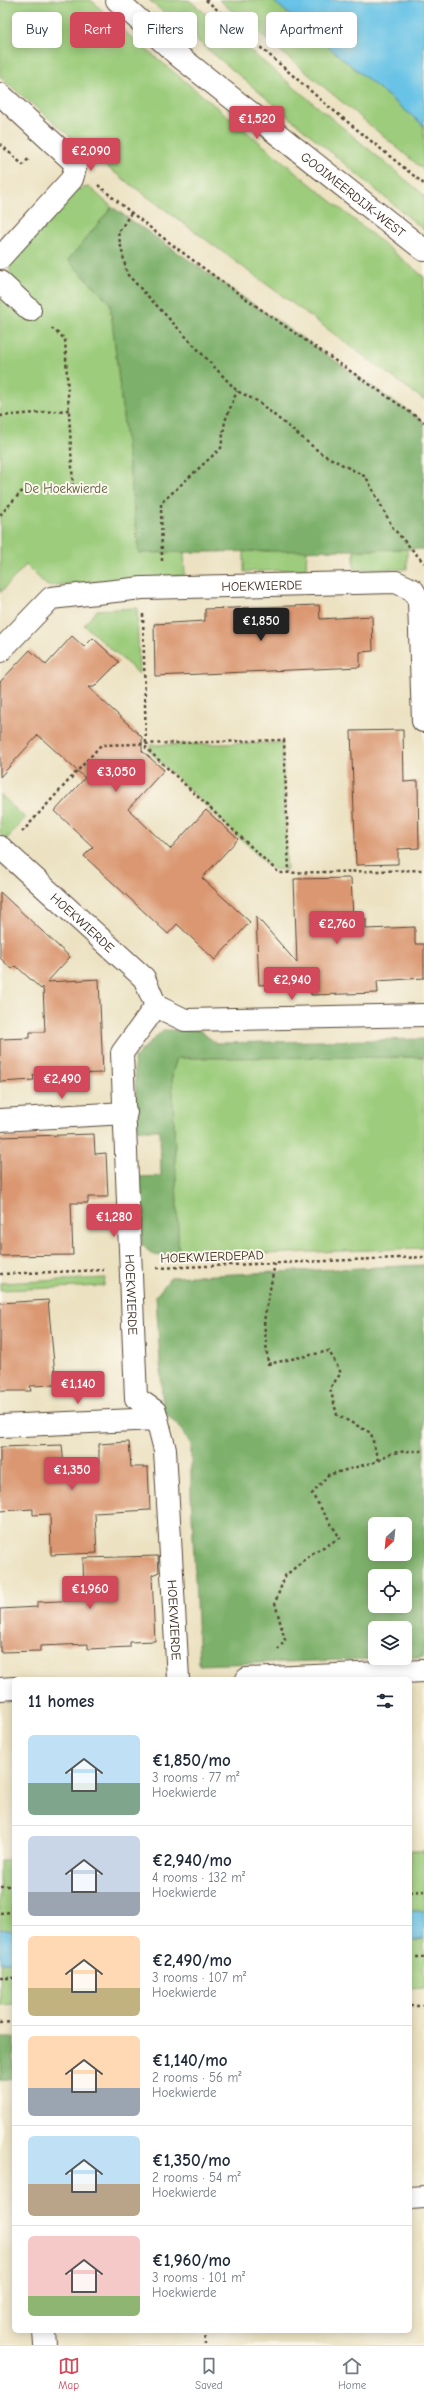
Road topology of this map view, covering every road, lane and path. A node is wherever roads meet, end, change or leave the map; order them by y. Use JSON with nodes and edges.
{"nodes":[{"id":1,"x":117,"y":0,"type":"edge"},
{"id":2,"x":206,"y":0,"type":"edge"},
{"id":3,"x":0,"y":94,"type":"edge"},
{"id":4,"x":72,"y":178,"type":"junction"},
{"id":5,"x":424,"y":184,"type":"edge"},
{"id":6,"x":131,"y":213,"type":"junction"},
{"id":7,"x":424,"y":250,"type":"edge"},
{"id":8,"x":0,"y":258,"type":"edge"},
{"id":9,"x":0,"y":282,"type":"edge"},
{"id":10,"x":30,"y":310,"type":"joint"},
{"id":11,"x":237,"y":391,"type":"junction"},
{"id":12,"x":69,"y":410,"type":"junction"},
{"id":13,"x":0,"y":416,"type":"edge"},
{"id":14,"x":424,"y":422,"type":"edge"},
{"id":15,"x":0,"y":515,"type":"edge"},
{"id":16,"x":424,"y":563,"type":"edge"},
{"id":17,"x":152,"y":588,"type":"junction"},
{"id":18,"x":0,"y":652,"type":"edge"},
{"id":19,"x":423,"y":721,"type":"dead end"},
{"id":20,"x":146,"y":742,"type":"junction"},
{"id":21,"x":2,"y":849,"type":"edge"},
{"id":22,"x":424,"y":870,"type":"edge"},
{"id":23,"x":289,"y":872,"type":"junction"},
{"id":24,"x":156,"y":1006,"type":"junction"},
{"id":25,"x":424,"y":1015,"type":"edge"},
{"id":26,"x":126,"y":1113,"type":"junction"},
{"id":27,"x":0,"y":1120,"type":"edge"},
{"id":28,"x":424,"y":1257,"type":"edge"},
{"id":29,"x":275,"y":1263,"type":"junction"},
{"id":30,"x":133,"y":1269,"type":"junction"},
{"id":31,"x":0,"y":1274,"type":"edge"},
{"id":32,"x":157,"y":1419,"type":"junction"},
{"id":33,"x":0,"y":1426,"type":"edge"},
{"id":34,"x":424,"y":1451,"type":"edge"},
{"id":35,"x":378,"y":1461,"type":"junction"},
{"id":36,"x":424,"y":1671,"type":"edge"},
{"id":37,"x":178,"y":1677,"type":"edge"},
{"id":38,"x":255,"y":1677,"type":"edge"},
{"id":39,"x":296,"y":1677,"type":"edge"},
{"id":40,"x":12,"y":1688,"type":"edge"},
{"id":41,"x":0,"y":1689,"type":"edge"},
{"id":42,"x":0,"y":1886,"type":"edge"},
{"id":43,"x":12,"y":1886,"type":"edge"},
{"id":44,"x":424,"y":1891,"type":"edge"},
{"id":45,"x":412,"y":1892,"type":"edge"},
{"id":46,"x":12,"y":1912,"type":"edge"},
{"id":47,"x":0,"y":1913,"type":"edge"},
{"id":48,"x":412,"y":1957,"type":"edge"},
{"id":49,"x":424,"y":1957,"type":"edge"},
{"id":50,"x":0,"y":1978,"type":"edge"},
{"id":51,"x":12,"y":1978,"type":"edge"},
{"id":52,"x":412,"y":2006,"type":"edge"},
{"id":53,"x":424,"y":2006,"type":"edge"},
{"id":54,"x":12,"y":2022,"type":"edge"},
{"id":55,"x":0,"y":2023,"type":"edge"},
{"id":56,"x":412,"y":2198,"type":"edge"},
{"id":57,"x":424,"y":2198,"type":"edge"},
{"id":58,"x":44,"y":2333,"type":"edge"},
{"id":59,"x":204,"y":2333,"type":"edge"},
{"id":60,"x":45,"y":2345,"type":"edge"},
{"id":61,"x":205,"y":2345,"type":"edge"}],
"edges":[{"from":1,"to":7,"type":"street","name":"GOOIMEERDIJK-WEST"},
{"from":2,"to":5,"type":"path"},
{"from":3,"to":4,"type":"street"},
{"from":4,"to":6,"type":"path"},
{"from":4,"to":8,"type":"street"},
{"from":6,"to":11,"type":"path"},
{"from":6,"to":14,"type":"path"},
{"from":9,"to":10,"type":"street"},
{"from":10,"to":12,"type":"path"},
{"from":11,"to":16,"type":"path"},
{"from":11,"to":17,"type":"path"},
{"from":12,"to":13,"type":"path"},
{"from":12,"to":15,"type":"path"},
{"from":17,"to":18,"type":"street","name":"HOEKWIERDE"},
{"from":17,"to":19,"type":"street","name":"HOEKWIERDE"},
{"from":17,"to":20,"type":"path"},
{"from":20,"to":21,"type":"path"},
{"from":20,"to":23,"type":"path"},
{"from":20,"to":23,"type":"path"},
{"from":21,"to":24,"type":"street","name":"HOEKWIERDE"},
{"from":22,"to":23,"type":"path"},
{"from":24,"to":25,"type":"street"},
{"from":24,"to":26,"type":"street","name":"HOEKWIERDE"},
{"from":26,"to":27,"type":"street"},
{"from":26,"to":30,"type":"street","name":"HOEKWIERDE"},
{"from":28,"to":29,"type":"path","name":"HOEKWIERDEPAD"},
{"from":29,"to":30,"type":"path","name":"HOEKWIERDEPAD"},
{"from":29,"to":35,"type":"path"},
{"from":30,"to":31,"type":"path","name":"HOEKWIERDEPAD"},
{"from":30,"to":32,"type":"street","name":"HOEKWIERDE"},
{"from":32,"to":33,"type":"street"},
{"from":32,"to":37,"type":"street","name":"HOEKWIERDE"},
{"from":34,"to":35,"type":"path"},
{"from":35,"to":38,"type":"path"},
{"from":36,"to":39,"type":"street"},
{"from":40,"to":41,"type":"street"},
{"from":42,"to":43,"type":"path"},
{"from":44,"to":45,"type":"path"},
{"from":46,"to":47,"type":"path"},
{"from":48,"to":49,"type":"path"},
{"from":50,"to":51,"type":"path"},
{"from":52,"to":53,"type":"path"},
{"from":54,"to":55,"type":"path"},
{"from":56,"to":57,"type":"street"},
{"from":58,"to":60,"type":"street"},
{"from":59,"to":61,"type":"path"}]}
